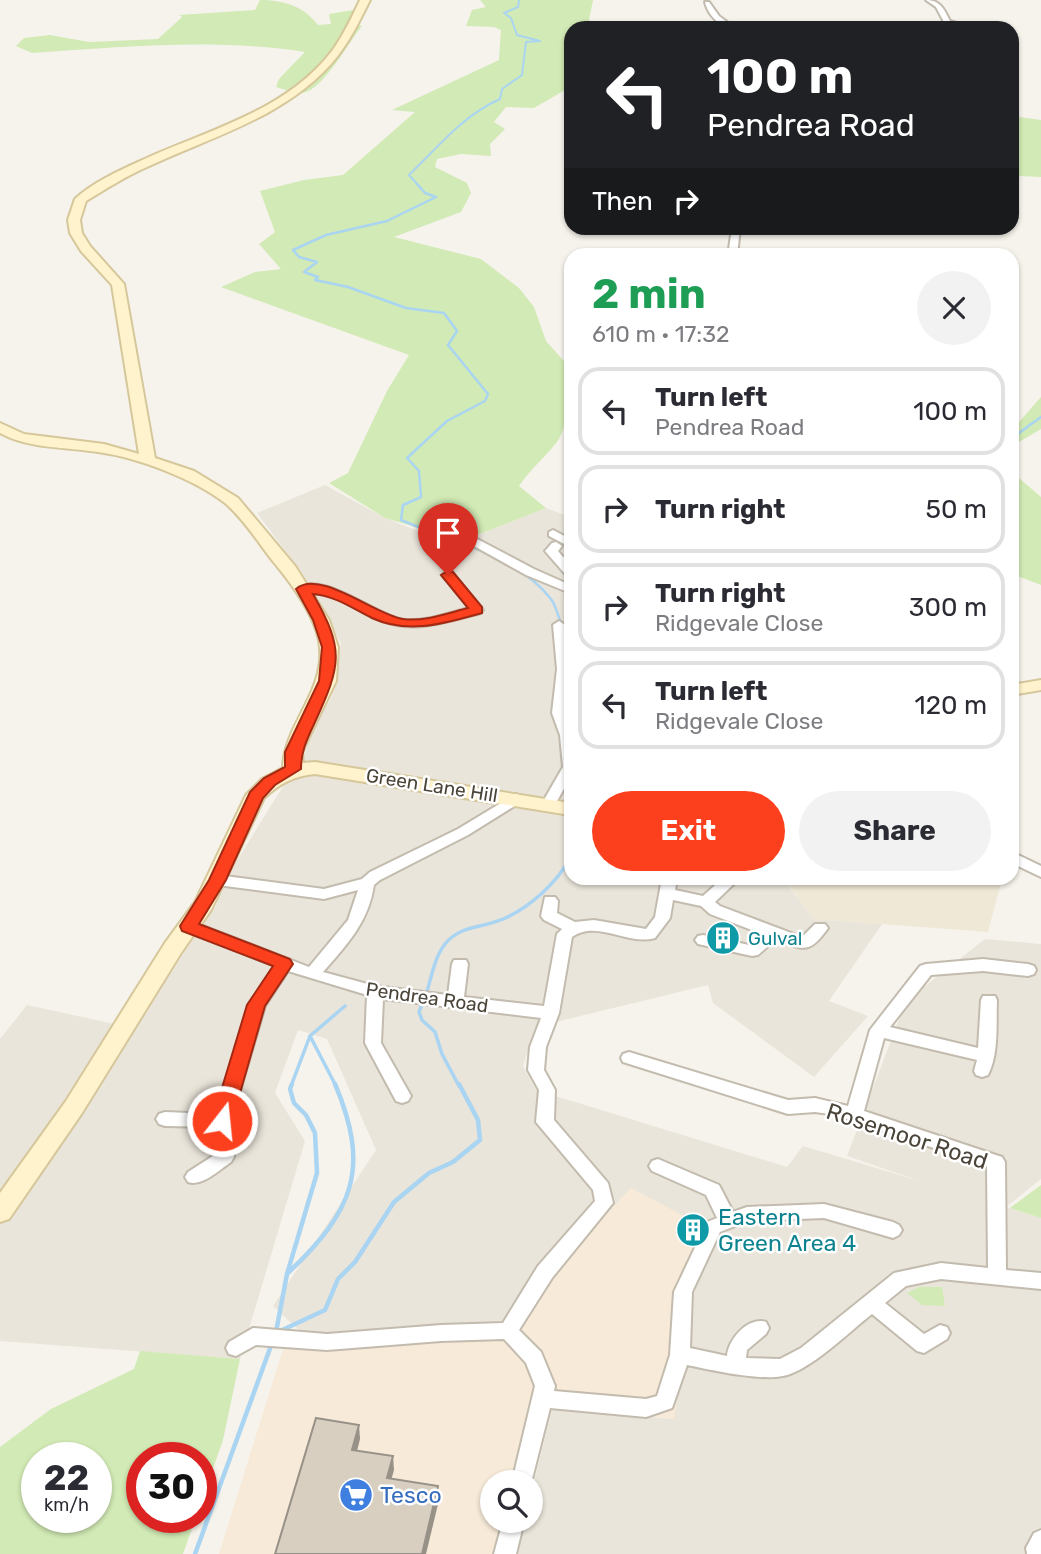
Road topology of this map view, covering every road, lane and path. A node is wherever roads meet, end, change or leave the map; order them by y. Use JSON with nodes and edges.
{"nodes":[{"id":1,"x":365,"y":0,"type":"edge"},
{"id":2,"x":929,"y":0,"type":"edge"},
{"id":3,"x":707,"y":3,"type":"dead end"},
{"id":4,"x":722,"y":21,"type":"edge"},
{"id":5,"x":946,"y":21,"type":"edge"},
{"id":6,"x":0,"y":426,"type":"edge"},
{"id":7,"x":148,"y":461,"type":"junction"},
{"id":8,"x":460,"y":534,"type":"dead end"},
{"id":9,"x":564,"y":542,"type":"edge"},
{"id":10,"x":564,"y":561,"type":"edge"},
{"id":11,"x":448,"y":575,"type":"dead end"},
{"id":12,"x":564,"y":586,"type":"edge"},
{"id":13,"x":303,"y":589,"type":"junction"},
{"id":14,"x":559,"y":625,"type":"dead end"},
{"id":15,"x":1041,"y":685,"type":"edge"},
{"id":16,"x":1019,"y":689,"type":"edge"},
{"id":17,"x":564,"y":729,"type":"edge"},
{"id":18,"x":293,"y":769,"type":"junction"},
{"id":19,"x":564,"y":780,"type":"edge"},
{"id":20,"x":516,"y":799,"type":"junction"},
{"id":21,"x":548,"y":805,"type":"junction"},
{"id":22,"x":564,"y":808,"type":"edge"},
{"id":23,"x":1019,"y":861,"type":"edge"},
{"id":24,"x":1041,"y":872,"type":"edge"},
{"id":25,"x":217,"y":880,"type":"junction"},
{"id":26,"x":367,"y":883,"type":"junction"},
{"id":27,"x":725,"y":885,"type":"edge"},
{"id":28,"x":669,"y":886,"type":"edge"},
{"id":29,"x":550,"y":901,"type":"dead end"},
{"id":30,"x":706,"y":902,"type":"junction"},
{"id":31,"x":188,"y":926,"type":"junction"},
{"id":32,"x":572,"y":927,"type":"junction"},
{"id":33,"x":820,"y":928,"type":"dead end"},
{"id":34,"x":772,"y":934,"type":"junction"},
{"id":35,"x":703,"y":940,"type":"dead end"},
{"id":36,"x":284,"y":964,"type":"junction"},
{"id":37,"x":460,"y":964,"type":"dead end"},
{"id":38,"x":1028,"y":970,"type":"dead end"},
{"id":39,"x":312,"y":974,"type":"junction"},
{"id":40,"x":375,"y":992,"type":"junction"},
{"id":41,"x":989,"y":1000,"type":"dead end"},
{"id":42,"x":455,"y":1002,"type":"junction"},
{"id":43,"x":551,"y":1013,"type":"junction"},
{"id":44,"x":878,"y":1030,"type":"junction"},
{"id":45,"x":629,"y":1058,"type":"dead end"},
{"id":46,"x":402,"y":1096,"type":"dead end"},
{"id":47,"x":854,"y":1115,"type":"junction"},
{"id":48,"x":165,"y":1119,"type":"dead end"},
{"id":49,"x":222,"y":1121,"type":"junction"},
{"id":50,"x":658,"y":1166,"type":"dead end"},
{"id":51,"x":194,"y":1177,"type":"dead end"},
{"id":52,"x":0,"y":1212,"type":"edge"},
{"id":53,"x":728,"y":1221,"type":"junction"},
{"id":54,"x":893,"y":1230,"type":"dead end"},
{"id":55,"x":997,"y":1277,"type":"junction"},
{"id":56,"x":1041,"y":1281,"type":"edge"},
{"id":57,"x":873,"y":1304,"type":"junction"},
{"id":58,"x":758,"y":1328,"type":"dead end"},
{"id":59,"x":508,"y":1331,"type":"junction"},
{"id":60,"x":940,"y":1333,"type":"dead end"},
{"id":61,"x":236,"y":1348,"type":"dead end"},
{"id":62,"x":680,"y":1355,"type":"junction"},
{"id":63,"x":736,"y":1366,"type":"junction"},
{"id":64,"x":543,"y":1399,"type":"junction"},
{"id":65,"x":525,"y":1470,"type":"edge"},
{"id":66,"x":510,"y":1533,"type":"edge"},
{"id":67,"x":1041,"y":1540,"type":"edge"},
{"id":68,"x":505,"y":1554,"type":"edge"},
{"id":69,"x":1038,"y":1554,"type":"edge"}],
"edges":[{"from":1,"to":7,"type":"street"},
{"from":2,"to":5,"type":"street"},
{"from":3,"to":4,"type":"street"},
{"from":6,"to":7,"type":"street"},
{"from":7,"to":13,"type":"street"},
{"from":8,"to":12,"type":"street"},
{"from":9,"to":10,"type":"street"},
{"from":11,"to":13,"type":"street"},
{"from":13,"to":18,"type":"street"},
{"from":14,"to":17,"type":"street"},
{"from":15,"to":16,"type":"street"},
{"from":18,"to":20,"type":"street","name":"Green Lane Hill"},
{"from":18,"to":25,"type":"street"},
{"from":19,"to":21,"type":"street"},
{"from":20,"to":21,"type":"street","name":"Green Lane Hill"},
{"from":20,"to":26,"type":"street"},
{"from":21,"to":22,"type":"street","name":"Green Lane Hill"},
{"from":23,"to":24,"type":"street"},
{"from":25,"to":26,"type":"street"},
{"from":25,"to":31,"type":"street"},
{"from":26,"to":39,"type":"street"},
{"from":27,"to":30,"type":"street"},
{"from":28,"to":30,"type":"street"},
{"from":28,"to":32,"type":"street"},
{"from":29,"to":32,"type":"street"},
{"from":30,"to":34,"type":"street"},
{"from":31,"to":36,"type":"street","name":"Pendrea Road"},
{"from":31,"to":52,"type":"street"},
{"from":32,"to":43,"type":"street"},
{"from":33,"to":34,"type":"street"},
{"from":34,"to":35,"type":"street"},
{"from":36,"to":39,"type":"street","name":"Pendrea Road"},
{"from":36,"to":49,"type":"street"},
{"from":37,"to":42,"type":"street"},
{"from":38,"to":44,"type":"street"},
{"from":39,"to":40,"type":"street","name":"Pendrea Road"},
{"from":40,"to":42,"type":"street","name":"Pendrea Road"},
{"from":40,"to":46,"type":"street"},
{"from":41,"to":44,"type":"street"},
{"from":42,"to":43,"type":"street","name":"Pendrea Road"},
{"from":43,"to":59,"type":"street"},
{"from":44,"to":47,"type":"street"},
{"from":45,"to":47,"type":"street","name":"Rosemoor Road"},
{"from":47,"to":55,"type":"street","name":"Rosemoor Road"},
{"from":48,"to":49,"type":"street"},
{"from":49,"to":51,"type":"street"},
{"from":50,"to":53,"type":"street"},
{"from":53,"to":54,"type":"street"},
{"from":53,"to":62,"type":"street"},
{"from":55,"to":56,"type":"street"},
{"from":55,"to":57,"type":"street"},
{"from":57,"to":60,"type":"street"},
{"from":57,"to":63,"type":"street"},
{"from":58,"to":63,"type":"street"},
{"from":59,"to":61,"type":"street"},
{"from":59,"to":64,"type":"street"},
{"from":62,"to":63,"type":"street"},
{"from":62,"to":64,"type":"street"},
{"from":64,"to":65,"type":"street"},
{"from":66,"to":68,"type":"street"},
{"from":67,"to":69,"type":"street"}]}
